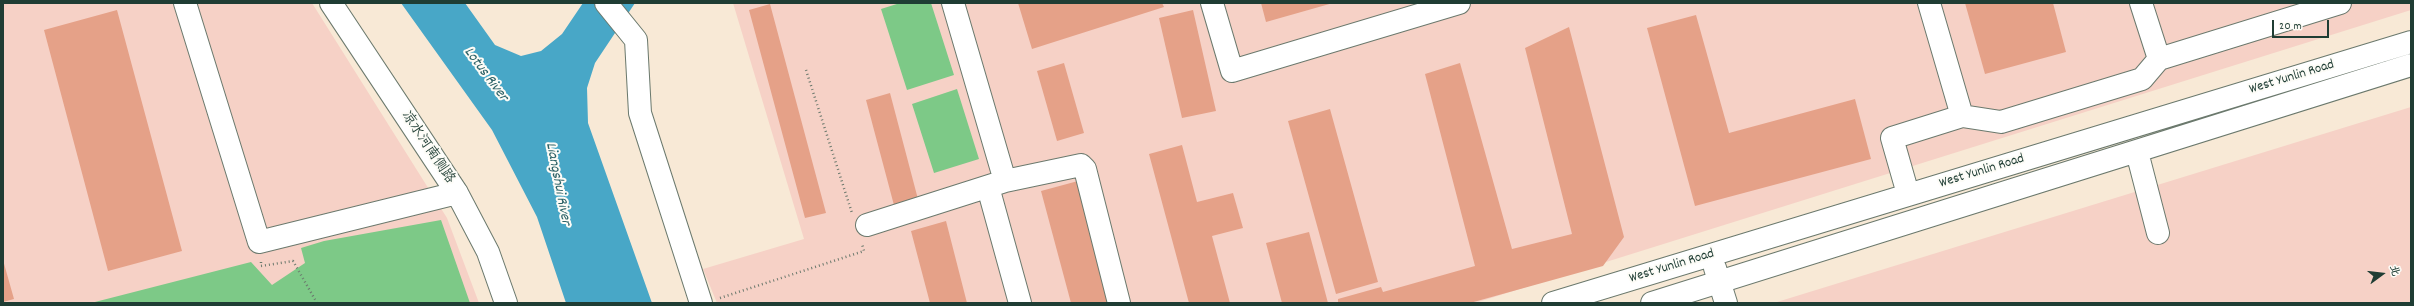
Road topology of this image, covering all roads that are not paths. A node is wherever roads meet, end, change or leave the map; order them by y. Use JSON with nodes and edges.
{"nodes":[{"id":1,"x":185,"y":3,"type":"edge"},
{"id":2,"x":330,"y":3,"type":"edge"},
{"id":3,"x":606,"y":3,"type":"edge"},
{"id":4,"x":953,"y":3,"type":"edge"},
{"id":5,"x":1212,"y":3,"type":"edge"},
{"id":6,"x":1459,"y":3,"type":"edge"},
{"id":7,"x":1929,"y":3,"type":"edge"},
{"id":8,"x":2141,"y":3,"type":"edge"},
{"id":9,"x":2340,"y":3,"type":"edge"},
{"id":10,"x":1431,"y":7,"type":"edge"},
{"id":11,"x":2411,"y":42,"type":"edge"},
{"id":12,"x":2159,"y":59,"type":"junction"},
{"id":13,"x":2411,"y":65,"type":"edge"},
{"id":14,"x":1962,"y":116,"type":"junction"},
{"id":15,"x":2137,"y":152,"type":"junction"},
{"id":16,"x":997,"y":184,"type":"junction"},
{"id":17,"x":456,"y":193,"type":"junction"},
{"id":18,"x":1908,"y":194,"type":"junction"},
{"id":19,"x":860,"y":227,"type":"road end"},
{"id":20,"x":2158,"y":233,"type":"dead end"},
{"id":21,"x":1712,"y":255,"type":"junction"},
{"id":22,"x":1719,"y":281,"type":"junction"},
{"id":23,"x":707,"y":302,"type":"edge"},
{"id":24,"x":506,"y":303,"type":"edge"},
{"id":25,"x":1020,"y":303,"type":"edge"},
{"id":26,"x":1119,"y":303,"type":"edge"},
{"id":27,"x":1553,"y":303,"type":"edge"},
{"id":28,"x":1652,"y":303,"type":"edge"},
{"id":29,"x":1726,"y":303,"type":"edge"}],
"edges":[{"from":1,"to":17,"type":"street"},
{"from":2,"to":17,"type":"street","name":"凉水河南侧路"},
{"from":3,"to":23,"type":"street"},
{"from":4,"to":16,"type":"street"},
{"from":5,"to":10,"type":"street"},
{"from":6,"to":10,"type":"street"},
{"from":7,"to":14,"type":"street"},
{"from":8,"to":12,"type":"street"},
{"from":9,"to":12,"type":"street"},
{"from":11,"to":18,"type":"street","name":"West Yunlin Road"},
{"from":12,"to":14,"type":"street"},
{"from":13,"to":15,"type":"street","name":"West Yunlin Road"},
{"from":14,"to":18,"type":"street"},
{"from":15,"to":20,"type":"street"},
{"from":15,"to":22,"type":"street","name":"West Yunlin Road"},
{"from":16,"to":19,"type":"street"},
{"from":16,"to":25,"type":"street"},
{"from":16,"to":26,"type":"street"},
{"from":17,"to":24,"type":"street","name":"凉水河南侧路"},
{"from":18,"to":21,"type":"street","name":"West Yunlin Road"},
{"from":21,"to":22,"type":"street"},
{"from":21,"to":27,"type":"street","name":"West Yunlin Road"},
{"from":22,"to":28,"type":"street","name":"West Yunlin Road"},
{"from":22,"to":29,"type":"street"}]}
